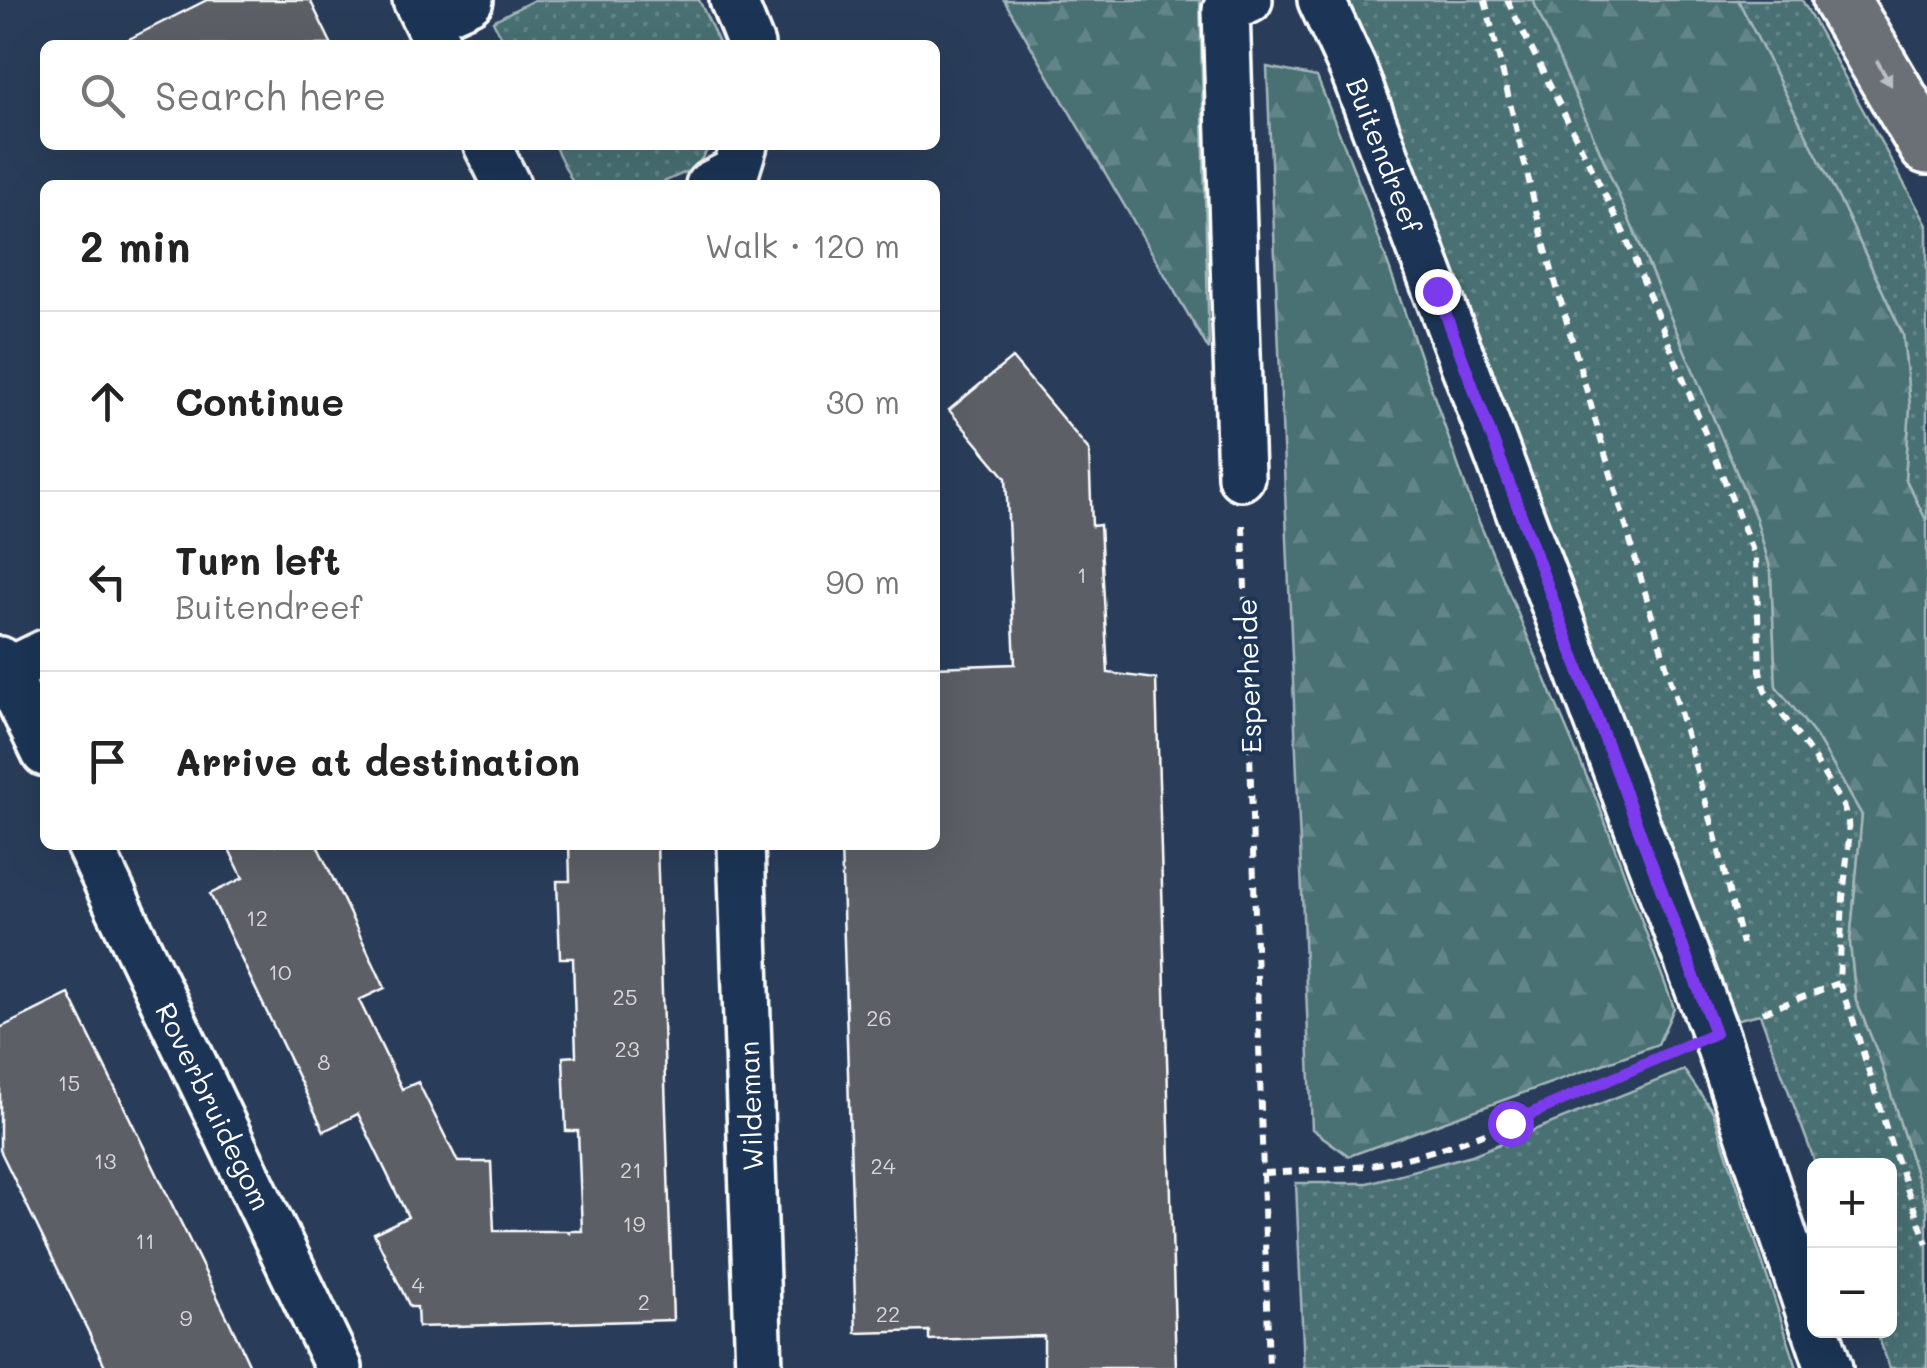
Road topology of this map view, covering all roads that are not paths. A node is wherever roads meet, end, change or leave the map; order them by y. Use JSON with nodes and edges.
{"nodes":[{"id":1,"x":470,"y":0,"type":"edge"},
{"id":2,"x":733,"y":0,"type":"edge"},
{"id":3,"x":1249,"y":0,"type":"edge"},
{"id":4,"x":1322,"y":0,"type":"edge"},
{"id":5,"x":1842,"y":0,"type":"edge"},
{"id":6,"x":427,"y":22,"type":"edge"},
{"id":7,"x":749,"y":40,"type":"edge"},
{"id":8,"x":1927,"y":146,"type":"edge"},
{"id":9,"x":490,"y":150,"type":"edge"},
{"id":10,"x":742,"y":150,"type":"edge"},
{"id":11,"x":504,"y":180,"type":"edge"},
{"id":12,"x":719,"y":180,"type":"edge"},
{"id":13,"x":1241,"y":476,"type":"road end"},
{"id":14,"x":13,"y":665,"type":"edge"},
{"id":15,"x":40,"y":739,"type":"edge"},
{"id":16,"x":91,"y":850,"type":"edge"},
{"id":17,"x":741,"y":850,"type":"edge"},
{"id":18,"x":1807,"y":1304,"type":"edge"},
{"id":19,"x":1818,"y":1338,"type":"edge"},
{"id":20,"x":340,"y":1368,"type":"edge"},
{"id":21,"x":759,"y":1368,"type":"edge"},
{"id":22,"x":1829,"y":1368,"type":"edge"}],
"edges":[{"from":1,"to":6,"type":"street"},
{"from":2,"to":7,"type":"street"},
{"from":3,"to":13,"type":"street"},
{"from":4,"to":18,"type":"street","name":"Buitendreef"},
{"from":5,"to":8,"type":"highway","one_way":true},
{"from":9,"to":11,"type":"street"},
{"from":10,"to":12,"type":"street"},
{"from":14,"to":15,"type":"street"},
{"from":16,"to":20,"type":"street","name":"Roverbruidegom"},
{"from":17,"to":21,"type":"street","name":"Wildeman"},
{"from":19,"to":22,"type":"street","name":"Buitendreef"}]}
